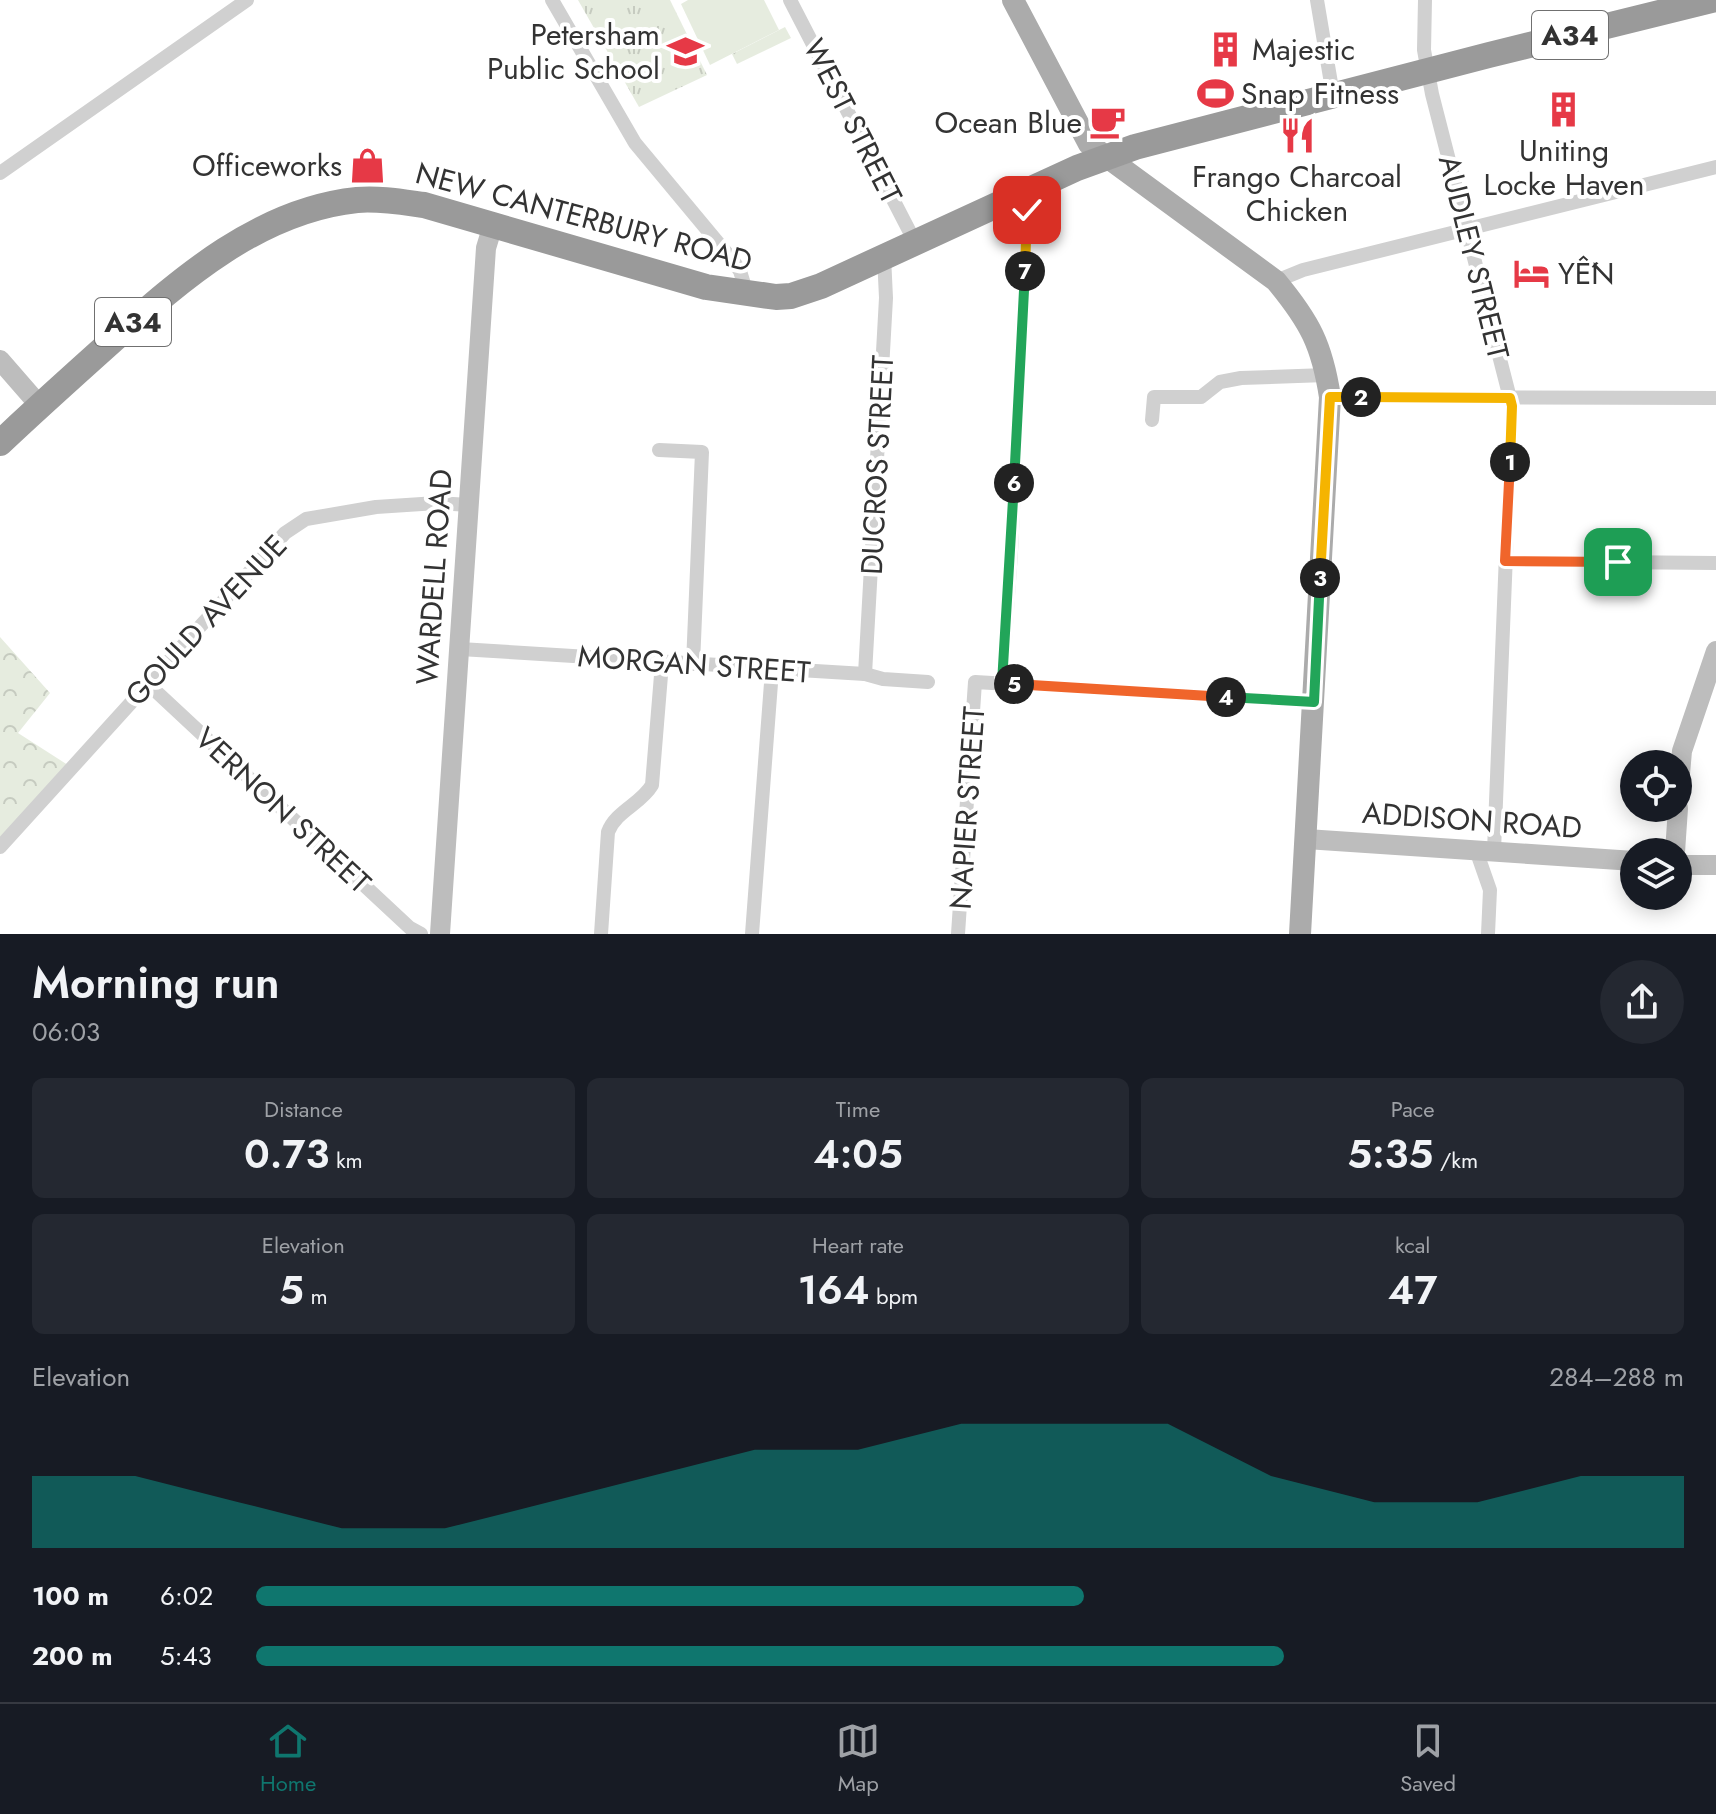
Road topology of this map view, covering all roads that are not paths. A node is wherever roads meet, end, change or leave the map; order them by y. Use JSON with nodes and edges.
{"nodes":[{"id":1,"x":247,"y":0,"type":"edge"},
{"id":2,"x":552,"y":0,"type":"edge"},
{"id":3,"x":790,"y":0,"type":"edge"},
{"id":4,"x":1013,"y":0,"type":"edge"},
{"id":5,"x":1317,"y":0,"type":"edge"},
{"id":6,"x":1425,"y":0,"type":"edge"},
{"id":7,"x":1712,"y":0,"type":"edge"},
{"id":8,"x":1682,"y":4,"type":"edge"},
{"id":9,"x":1427,"y":70,"type":"junction"},
{"id":10,"x":1333,"y":95,"type":"junction"},
{"id":11,"x":1107,"y":157,"type":"junction"},
{"id":12,"x":1716,"y":167,"type":"edge"},
{"id":13,"x":0,"y":173,"type":"edge"},
{"id":14,"x":1026,"y":191,"type":"junction"},
{"id":15,"x":493,"y":225,"type":"junction"},
{"id":16,"x":1466,"y":229,"type":"junction"},
{"id":17,"x":915,"y":242,"type":"junction"},
{"id":18,"x":884,"y":256,"type":"junction"},
{"id":19,"x":1276,"y":281,"type":"junction"},
{"id":20,"x":747,"y":294,"type":"junction"},
{"id":21,"x":0,"y":360,"type":"edge"},
{"id":22,"x":1328,"y":386,"type":"junction"},
{"id":23,"x":1510,"y":398,"type":"junction"},
{"id":24,"x":1716,"y":398,"type":"edge"},
{"id":25,"x":40,"y":406,"type":"junction"},
{"id":26,"x":1152,"y":420,"type":"dead end"},
{"id":27,"x":0,"y":443,"type":"edge"},
{"id":28,"x":659,"y":450,"type":"dead end"},
{"id":29,"x":469,"y":505,"type":"junction"},
{"id":30,"x":1505,"y":561,"type":"junction"},
{"id":31,"x":1716,"y":563,"type":"edge"},
{"id":32,"x":460,"y":649,"type":"junction"},
{"id":33,"x":1716,"y":651,"type":"edge"},
{"id":34,"x":662,"y":663,"type":"junction"},
{"id":35,"x":693,"y":664,"type":"junction"},
{"id":36,"x":772,"y":670,"type":"junction"},
{"id":37,"x":865,"y":674,"type":"junction"},
{"id":38,"x":928,"y":682,"type":"dead end"},
{"id":39,"x":147,"y":683,"type":"junction"},
{"id":40,"x":1002,"y":683,"type":"junction"},
{"id":41,"x":1314,"y":702,"type":"junction"},
{"id":42,"x":1682,"y":750,"type":"edge"},
{"id":43,"x":1306,"y":839,"type":"junction"},
{"id":44,"x":0,"y":847,"type":"edge"},
{"id":45,"x":1485,"y":850,"type":"junction"},
{"id":46,"x":1620,"y":860,"type":"edge"},
{"id":47,"x":1692,"y":863,"type":"edge"},
{"id":48,"x":1716,"y":865,"type":"edge"},
{"id":49,"x":421,"y":934,"type":"edge"},
{"id":50,"x":440,"y":934,"type":"edge"},
{"id":51,"x":601,"y":934,"type":"edge"},
{"id":52,"x":752,"y":934,"type":"edge"},
{"id":53,"x":958,"y":934,"type":"edge"},
{"id":54,"x":1300,"y":934,"type":"edge"},
{"id":55,"x":1488,"y":934,"type":"edge"}],
"edges":[{"from":1,"to":13,"type":"street"},
{"from":2,"to":20,"type":"street"},
{"from":3,"to":17,"type":"street","name":"WEST STREET"},
{"from":4,"to":11,"type":"main road"},
{"from":5,"to":10,"type":"street"},
{"from":6,"to":9,"type":"street","name":"AUDLEY STREET"},
{"from":7,"to":8,"type":"highway","name":"NEW CANTERBURY ROAD","number":"A34"},
{"from":8,"to":9,"type":"highway","name":"NEW CANTERBURY ROAD","number":"A34"},
{"from":9,"to":10,"type":"highway","name":"NEW CANTERBURY ROAD","number":"A34"},
{"from":9,"to":16,"type":"street","name":"AUDLEY STREET"},
{"from":10,"to":11,"type":"highway","name":"NEW CANTERBURY ROAD","number":"A34"},
{"from":11,"to":14,"type":"highway","name":"NEW CANTERBURY ROAD","number":"A34"},
{"from":11,"to":19,"type":"main road"},
{"from":12,"to":16,"type":"street"},
{"from":14,"to":17,"type":"highway","name":"NEW CANTERBURY ROAD","number":"A34"},
{"from":14,"to":40,"type":"street"},
{"from":15,"to":20,"type":"highway","name":"NEW CANTERBURY ROAD","number":"A34"},
{"from":15,"to":25,"type":"highway","name":"NEW CANTERBURY ROAD","number":"A34"},
{"from":15,"to":29,"type":"street","name":"WARDELL ROAD"},
{"from":16,"to":19,"type":"street"},
{"from":16,"to":23,"type":"street","name":"AUDLEY STREET"},
{"from":17,"to":18,"type":"highway","name":"NEW CANTERBURY ROAD","number":"A34"},
{"from":18,"to":20,"type":"highway","name":"NEW CANTERBURY ROAD","number":"A34"},
{"from":18,"to":37,"type":"street","name":"DUCROS STREET"},
{"from":19,"to":22,"type":"main road"},
{"from":21,"to":25,"type":"street"},
{"from":22,"to":23,"type":"street"},
{"from":22,"to":26,"type":"street"},
{"from":22,"to":41,"type":"main road"},
{"from":23,"to":24,"type":"street"},
{"from":23,"to":30,"type":"street","name":"AUDLEY STREET"},
{"from":25,"to":27,"type":"highway","name":"NEW CANTERBURY ROAD","number":"A34"},
{"from":28,"to":35,"type":"street"},
{"from":29,"to":32,"type":"street","name":"WARDELL ROAD"},
{"from":29,"to":39,"type":"street","name":"GOULD AVENUE"},
{"from":30,"to":31,"type":"street"},
{"from":30,"to":45,"type":"street","name":"AUDLEY STREET"},
{"from":32,"to":34,"type":"street","name":"MORGAN STREET"},
{"from":32,"to":50,"type":"street","name":"WARDELL ROAD"},
{"from":33,"to":42,"type":"street"},
{"from":34,"to":35,"type":"street","name":"MORGAN STREET"},
{"from":34,"to":51,"type":"street"},
{"from":35,"to":36,"type":"street","name":"MORGAN STREET"},
{"from":36,"to":37,"type":"street","name":"MORGAN STREET"},
{"from":36,"to":52,"type":"street"},
{"from":37,"to":38,"type":"street","name":"MORGAN STREET"},
{"from":39,"to":44,"type":"street","name":"GOULD AVENUE"},
{"from":39,"to":49,"type":"street","name":"VERNON STREET"},
{"from":40,"to":41,"type":"street"},
{"from":40,"to":53,"type":"street","name":"NAPIER STREET"},
{"from":41,"to":43,"type":"main road"},
{"from":43,"to":45,"type":"street","name":"ADDISON ROAD"},
{"from":43,"to":54,"type":"main road"},
{"from":45,"to":46,"type":"street","name":"ADDISON ROAD"},
{"from":45,"to":55,"type":"street","name":"AUDLEY STREET"},
{"from":47,"to":48,"type":"street"}]}
